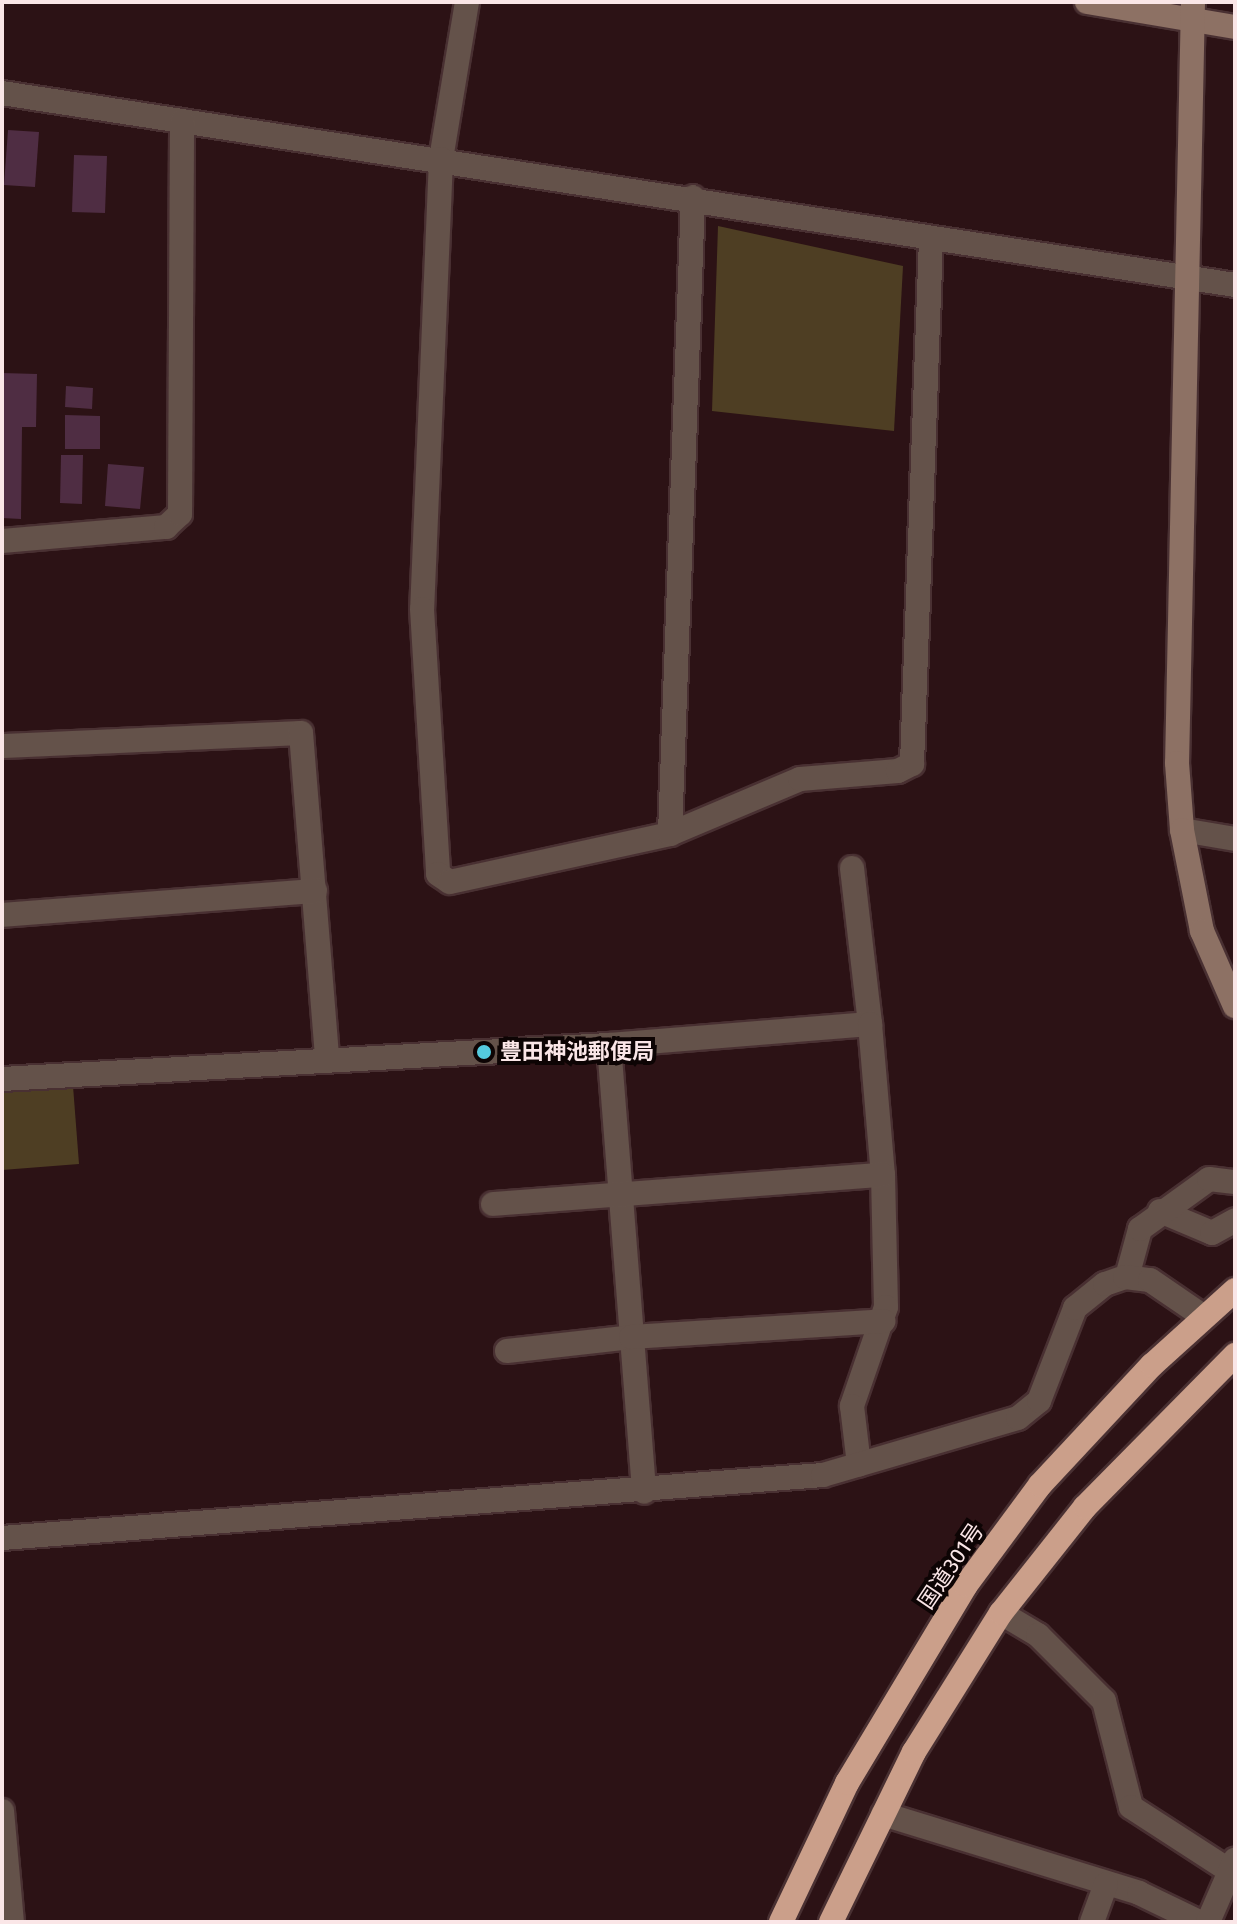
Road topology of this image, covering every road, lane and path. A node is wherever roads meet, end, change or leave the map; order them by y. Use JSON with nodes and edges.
{"nodes":[{"id":1,"x":467,"y":2,"type":"edge"},
{"id":2,"x":1087,"y":2,"type":"edge"},
{"id":3,"x":1192,"y":13,"type":"edge"},
{"id":4,"x":1235,"y":27,"type":"edge"},
{"id":5,"x":2,"y":93,"type":"edge"},
{"id":6,"x":182,"y":121,"type":"junction"},
{"id":7,"x":441,"y":159,"type":"junction"},
{"id":8,"x":693,"y":197,"type":"junction"},
{"id":9,"x":931,"y":238,"type":"junction"},
{"id":10,"x":1187,"y":277,"type":"junction"},
{"id":11,"x":1235,"y":285,"type":"edge"},
{"id":12,"x":2,"y":541,"type":"edge"},
{"id":13,"x":2,"y":746,"type":"edge"},
{"id":14,"x":1182,"y":830,"type":"junction"},
{"id":15,"x":670,"y":834,"type":"junction"},
{"id":16,"x":1235,"y":839,"type":"edge"},
{"id":17,"x":852,"y":868,"type":"dead end"},
{"id":18,"x":315,"y":891,"type":"junction"},
{"id":19,"x":2,"y":915,"type":"edge"},
{"id":20,"x":1235,"y":1006,"type":"edge"},
{"id":21,"x":870,"y":1024,"type":"junction"},
{"id":22,"x":609,"y":1045,"type":"junction"},
{"id":23,"x":327,"y":1059,"type":"junction"},
{"id":24,"x":2,"y":1079,"type":"edge"},
{"id":25,"x":883,"y":1175,"type":"junction"},
{"id":26,"x":1235,"y":1182,"type":"edge"},
{"id":27,"x":621,"y":1194,"type":"junction"},
{"id":28,"x":493,"y":1204,"type":"dead end"},
{"id":29,"x":1160,"y":1211,"type":"junction"},
{"id":30,"x":1235,"y":1220,"type":"edge"},
{"id":31,"x":1127,"y":1277,"type":"junction"},
{"id":32,"x":1235,"y":1290,"type":"edge"},
{"id":33,"x":1204,"y":1317,"type":"junction"},
{"id":34,"x":883,"y":1321,"type":"junction"},
{"id":35,"x":631,"y":1337,"type":"junction"},
{"id":36,"x":507,"y":1351,"type":"dead end"},
{"id":37,"x":1235,"y":1355,"type":"edge"},
{"id":38,"x":859,"y":1465,"type":"junction"},
{"id":39,"x":644,"y":1492,"type":"junction"},
{"id":40,"x":2,"y":1538,"type":"edge"},
{"id":41,"x":1001,"y":1613,"type":"junction"},
{"id":42,"x":2,"y":1811,"type":"edge"},
{"id":43,"x":883,"y":1814,"type":"junction"},
{"id":44,"x":1232,"y":1866,"type":"edge"},
{"id":45,"x":1106,"y":1884,"type":"junction"},
{"id":46,"x":12,"y":1922,"type":"edge"},
{"id":47,"x":781,"y":1922,"type":"edge"},
{"id":48,"x":831,"y":1922,"type":"edge"},
{"id":49,"x":1092,"y":1922,"type":"edge"},
{"id":50,"x":1199,"y":1922,"type":"edge"},
{"id":51,"x":1208,"y":1922,"type":"edge"}],
"edges":[{"from":1,"to":7,"type":"street"},
{"from":2,"to":3,"type":"street"},
{"from":3,"to":4,"type":"street"},
{"from":3,"to":10,"type":"street"},
{"from":5,"to":6,"type":"street"},
{"from":6,"to":7,"type":"street"},
{"from":6,"to":12,"type":"street"},
{"from":7,"to":8,"type":"street"},
{"from":7,"to":15,"type":"street"},
{"from":8,"to":9,"type":"street"},
{"from":8,"to":15,"type":"street"},
{"from":9,"to":10,"type":"street"},
{"from":9,"to":15,"type":"street"},
{"from":10,"to":11,"type":"street"},
{"from":10,"to":14,"type":"street"},
{"from":13,"to":18,"type":"street"},
{"from":14,"to":16,"type":"street"},
{"from":14,"to":20,"type":"street"},
{"from":17,"to":21,"type":"street"},
{"from":18,"to":19,"type":"street"},
{"from":18,"to":23,"type":"street"},
{"from":21,"to":22,"type":"street"},
{"from":21,"to":25,"type":"street"},
{"from":22,"to":23,"type":"street"},
{"from":22,"to":27,"type":"street"},
{"from":23,"to":24,"type":"street"},
{"from":25,"to":27,"type":"street"},
{"from":25,"to":34,"type":"street"},
{"from":26,"to":29,"type":"street"},
{"from":27,"to":28,"type":"street"},
{"from":27,"to":35,"type":"street"},
{"from":29,"to":30,"type":"street"},
{"from":29,"to":31,"type":"street"},
{"from":31,"to":33,"type":"street"},
{"from":31,"to":38,"type":"street"},
{"from":32,"to":33,"type":"highway","name":"国道301号"},
{"from":33,"to":47,"type":"highway","name":"国道301号"},
{"from":34,"to":35,"type":"street"},
{"from":34,"to":38,"type":"street"},
{"from":35,"to":36,"type":"street"},
{"from":35,"to":39,"type":"street"},
{"from":37,"to":41,"type":"highway"},
{"from":38,"to":39,"type":"street"},
{"from":39,"to":40,"type":"street"},
{"from":41,"to":43,"type":"highway"},
{"from":41,"to":44,"type":"street"},
{"from":42,"to":46,"type":"street"},
{"from":43,"to":45,"type":"street"},
{"from":43,"to":48,"type":"highway"},
{"from":44,"to":51,"type":"street"},
{"from":45,"to":49,"type":"street"},
{"from":45,"to":50,"type":"street"}]}
